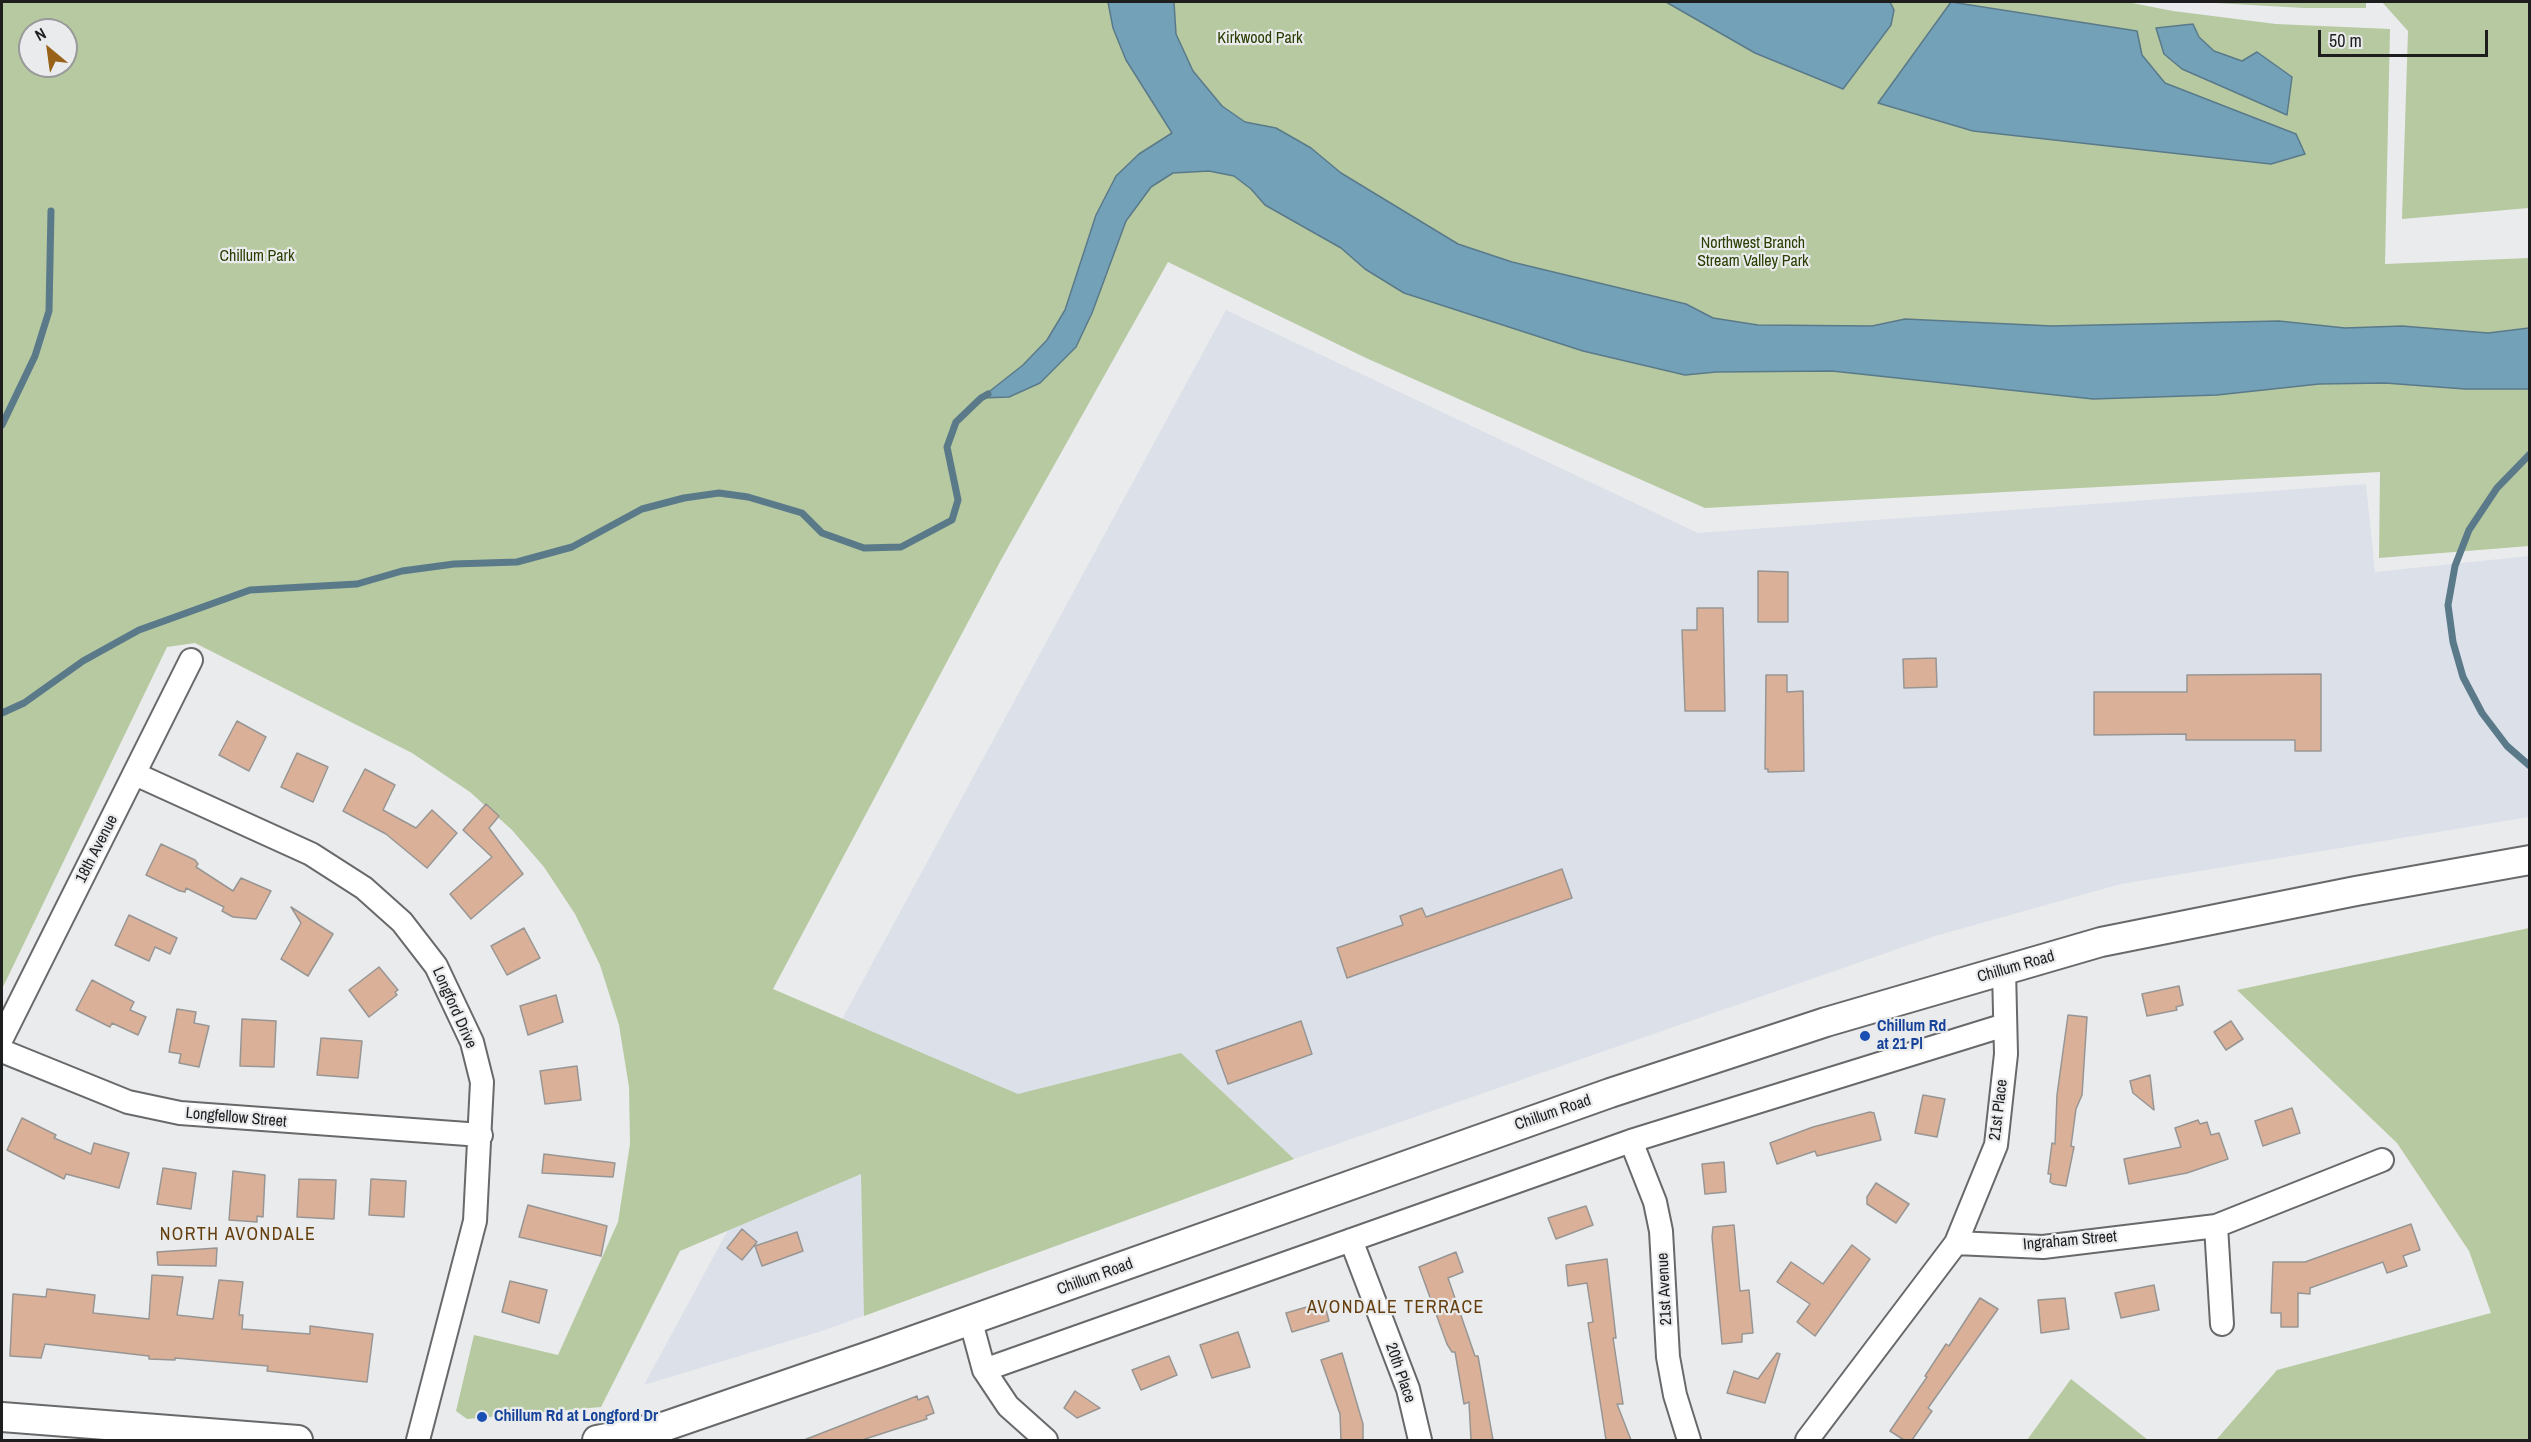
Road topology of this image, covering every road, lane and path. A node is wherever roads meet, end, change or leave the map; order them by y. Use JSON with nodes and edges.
{"nodes":[{"id":1,"x":191,"y":660,"type":"dead end"},
{"id":2,"x":135,"y":774,"type":"junction"},
{"id":3,"x":2529,"y":860,"type":"edge"},
{"id":4,"x":2004,"y":970,"type":"junction"},
{"id":5,"x":2005,"y":1025,"type":"junction"},
{"id":6,"x":2,"y":1038,"type":"edge"},
{"id":7,"x":2,"y":1051,"type":"edge"},
{"id":8,"x":481,"y":1135,"type":"junction"},
{"id":9,"x":1630,"y":1141,"type":"junction"},
{"id":10,"x":2382,"y":1160,"type":"dead end"},
{"id":11,"x":2216,"y":1226,"type":"junction"},
{"id":12,"x":1351,"y":1240,"type":"junction"},
{"id":13,"x":1956,"y":1243,"type":"junction"},
{"id":14,"x":971,"y":1322,"type":"junction"},
{"id":15,"x":2222,"y":1324,"type":"dead end"},
{"id":16,"x":984,"y":1370,"type":"junction"},
{"id":17,"x":2,"y":1418,"type":"edge"},
{"id":18,"x":647,"y":1436,"type":"edge"},
{"id":19,"x":298,"y":1440,"type":"edge"},
{"id":20,"x":418,"y":1440,"type":"edge"},
{"id":21,"x":597,"y":1440,"type":"edge"},
{"id":22,"x":1046,"y":1440,"type":"edge"},
{"id":23,"x":1420,"y":1440,"type":"edge"},
{"id":24,"x":1689,"y":1440,"type":"edge"},
{"id":25,"x":1807,"y":1440,"type":"edge"}],
"edges":[{"from":1,"to":2,"type":"street","name":"18th Avenue"},
{"from":2,"to":6,"type":"street","name":"18th Avenue"},
{"from":2,"to":8,"type":"street","name":"Longford Drive"},
{"from":3,"to":4,"type":"main road","name":"Chillum Road"},
{"from":4,"to":5,"type":"street","name":"21st Place"},
{"from":4,"to":14,"type":"main road","name":"Chillum Road"},
{"from":5,"to":9,"type":"street"},
{"from":5,"to":13,"type":"street","name":"21st Place"},
{"from":7,"to":8,"type":"street","name":"Longfellow Street"},
{"from":8,"to":20,"type":"street","name":"Longford Drive"},
{"from":9,"to":12,"type":"street"},
{"from":9,"to":24,"type":"street","name":"21st Avenue"},
{"from":10,"to":11,"type":"street","name":"Ingraham Street"},
{"from":11,"to":13,"type":"street","name":"Ingraham Street"},
{"from":11,"to":15,"type":"street"},
{"from":12,"to":16,"type":"street"},
{"from":12,"to":23,"type":"street","name":"20th Place"},
{"from":13,"to":25,"type":"street"},
{"from":14,"to":16,"type":"street"},
{"from":14,"to":18,"type":"main road","name":"Chillum Road"},
{"from":16,"to":22,"type":"street"},
{"from":17,"to":19,"type":"main road"},
{"from":18,"to":21,"type":"main road","name":"Chillum Road"}]}
